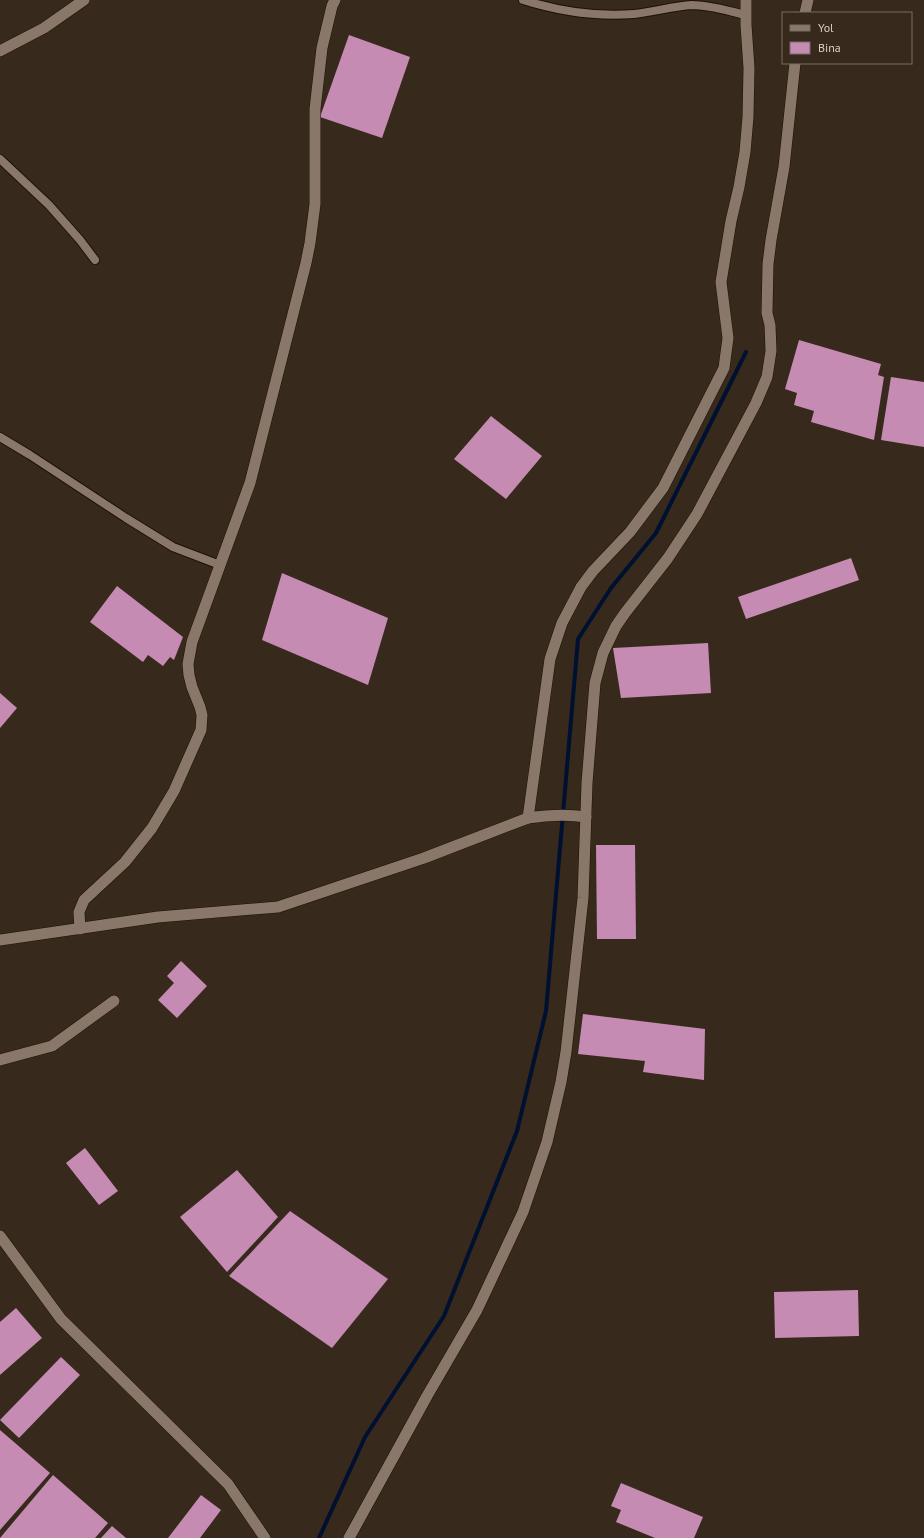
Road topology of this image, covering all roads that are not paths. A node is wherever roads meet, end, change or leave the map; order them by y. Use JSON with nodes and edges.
{"nodes":[{"id":1,"x":84,"y":0,"type":"edge"},
{"id":2,"x":335,"y":0,"type":"edge"},
{"id":3,"x":523,"y":0,"type":"edge"},
{"id":4,"x":746,"y":0,"type":"edge"},
{"id":5,"x":808,"y":0,"type":"edge"},
{"id":6,"x":805,"y":12,"type":"edge"},
{"id":7,"x":746,"y":15,"type":"junction"},
{"id":8,"x":0,"y":50,"type":"edge"},
{"id":9,"x":795,"y":64,"type":"edge"},
{"id":10,"x":0,"y":159,"type":"edge"},
{"id":11,"x":94,"y":260,"type":"dead end"},
{"id":12,"x":0,"y":437,"type":"edge"},
{"id":13,"x":220,"y":565,"type":"junction"},
{"id":14,"x":586,"y":817,"type":"junction"},
{"id":15,"x":528,"y":818,"type":"junction"},
{"id":16,"x":80,"y":930,"type":"junction"},
{"id":17,"x":0,"y":940,"type":"edge"},
{"id":18,"x":114,"y":1001,"type":"dead end"},
{"id":19,"x":0,"y":1060,"type":"edge"},
{"id":20,"x":0,"y":1236,"type":"edge"},
{"id":21,"x":265,"y":1538,"type":"edge"},
{"id":22,"x":349,"y":1538,"type":"edge"}],
"edges":[{"from":1,"to":8,"type":"street"},
{"from":2,"to":13,"type":"street"},
{"from":3,"to":7,"type":"lane"},
{"from":4,"to":7,"type":"street"},
{"from":5,"to":6,"type":"street"},
{"from":7,"to":15,"type":"street"},
{"from":9,"to":14,"type":"street"},
{"from":10,"to":11,"type":"lane"},
{"from":12,"to":13,"type":"lane"},
{"from":13,"to":16,"type":"street"},
{"from":14,"to":15,"type":"street"},
{"from":14,"to":22,"type":"street"},
{"from":15,"to":16,"type":"street"},
{"from":16,"to":17,"type":"street"},
{"from":18,"to":19,"type":"street"},
{"from":20,"to":21,"type":"street"}]}
